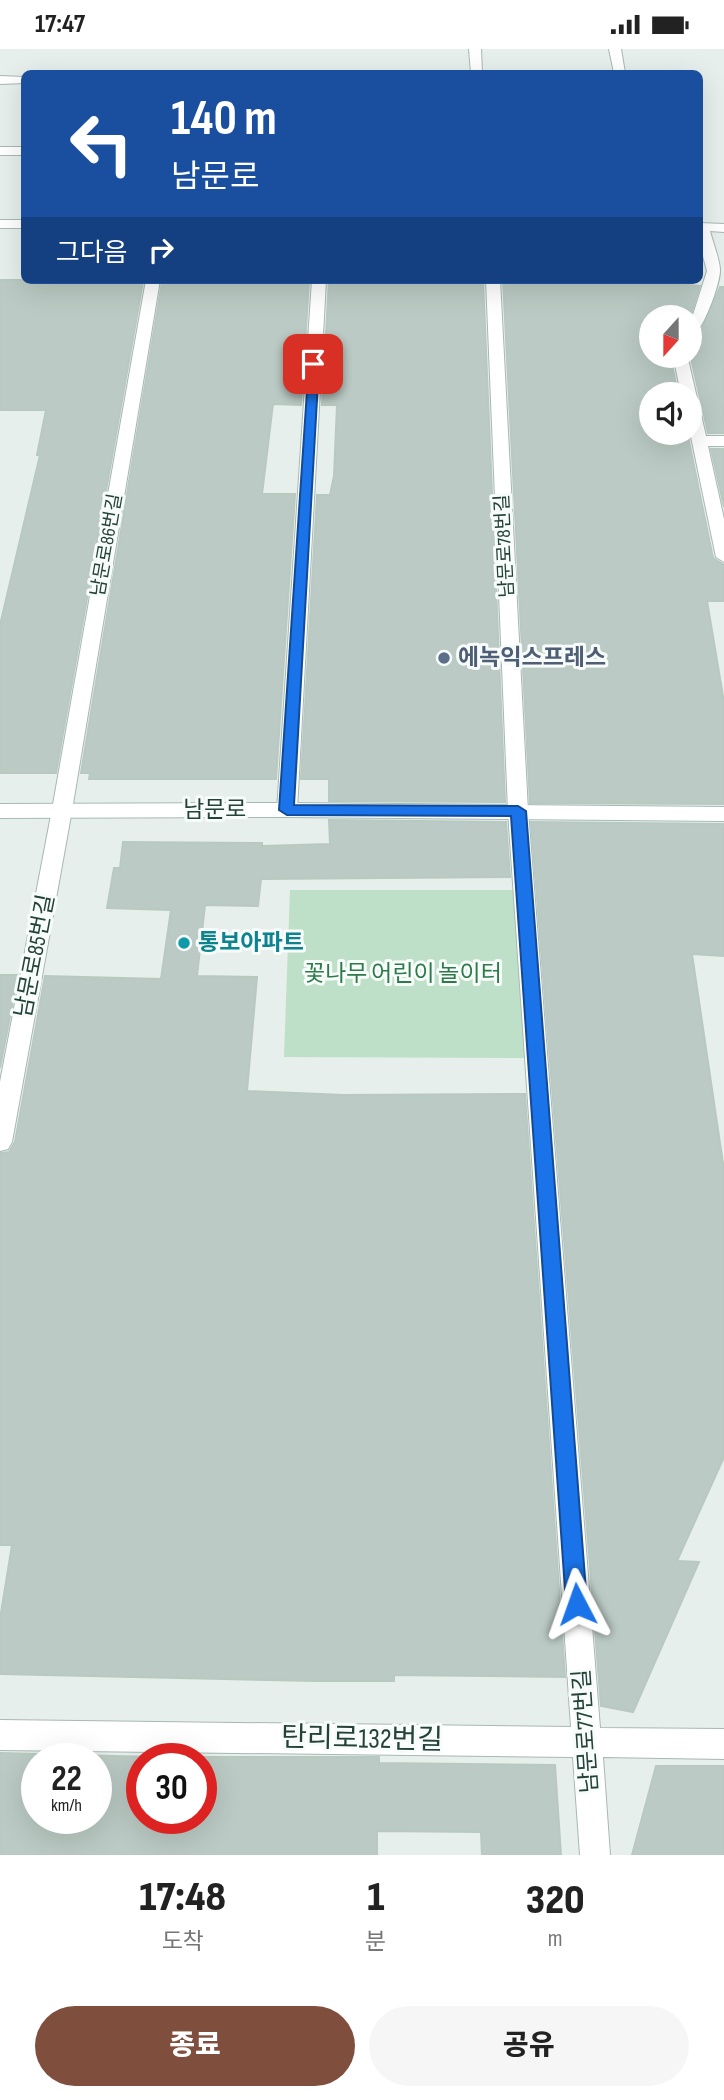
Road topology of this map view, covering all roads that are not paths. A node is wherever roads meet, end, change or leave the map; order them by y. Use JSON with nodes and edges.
{"nodes":[{"id":1,"x":475,"y":49,"type":"edge"},
{"id":2,"x":615,"y":49,"type":"edge"},
{"id":3,"x":477,"y":70,"type":"edge"},
{"id":4,"x":620,"y":70,"type":"edge"},
{"id":5,"x":0,"y":80,"type":"edge"},
{"id":6,"x":21,"y":80,"type":"edge"},
{"id":7,"x":0,"y":151,"type":"edge"},
{"id":8,"x":21,"y":151,"type":"edge"},
{"id":9,"x":21,"y":224,"type":"edge"},
{"id":10,"x":1,"y":227,"type":"edge"},
{"id":11,"x":703,"y":227,"type":"edge"},
{"id":12,"x":724,"y":228,"type":"edge"},
{"id":13,"x":703,"y":234,"type":"edge"},
{"id":14,"x":151,"y":284,"type":"edge"},
{"id":15,"x":318,"y":284,"type":"edge"},
{"id":16,"x":493,"y":284,"type":"edge"},
{"id":17,"x":702,"y":307,"type":"edge"},
{"id":18,"x":702,"y":441,"type":"edge"},
{"id":19,"x":724,"y":441,"type":"edge"},
{"id":20,"x":700,"y":445,"type":"edge"},
{"id":21,"x":724,"y":557,"type":"edge"},
{"id":22,"x":62,"y":810,"type":"junction"},
{"id":23,"x":287,"y":810,"type":"junction"},
{"id":24,"x":0,"y":811,"type":"edge"},
{"id":25,"x":518,"y":811,"type":"junction"},
{"id":26,"x":724,"y":814,"type":"edge"},
{"id":27,"x":0,"y":1142,"type":"edge"},
{"id":28,"x":0,"y":1735,"type":"edge"},
{"id":29,"x":587,"y":1742,"type":"junction"},
{"id":30,"x":724,"y":1744,"type":"edge"},
{"id":31,"x":596,"y":1855,"type":"edge"}],
"edges":[{"from":1,"to":3,"type":"street"},
{"from":2,"to":4,"type":"street"},
{"from":5,"to":6,"type":"street"},
{"from":7,"to":8,"type":"street"},
{"from":9,"to":10,"type":"street"},
{"from":11,"to":12,"type":"street"},
{"from":13,"to":17,"type":"street"},
{"from":14,"to":22,"type":"street","name":"남문로86번길"},
{"from":15,"to":23,"type":"street"},
{"from":16,"to":25,"type":"street","name":"남문로78번길"},
{"from":18,"to":19,"type":"street"},
{"from":20,"to":21,"type":"street"},
{"from":22,"to":23,"type":"street","name":"남문로"},
{"from":22,"to":24,"type":"street","name":"남문로"},
{"from":22,"to":27,"type":"street","name":"남문로85번길"},
{"from":23,"to":25,"type":"street","name":"남문로"},
{"from":25,"to":26,"type":"street","name":"남문로"},
{"from":25,"to":29,"type":"street","name":"남문로77번길"},
{"from":28,"to":29,"type":"street","name":"탄리로132번길"},
{"from":29,"to":30,"type":"street","name":"탄리로132번길"},
{"from":29,"to":31,"type":"street","name":"남문로77번길"}]}
